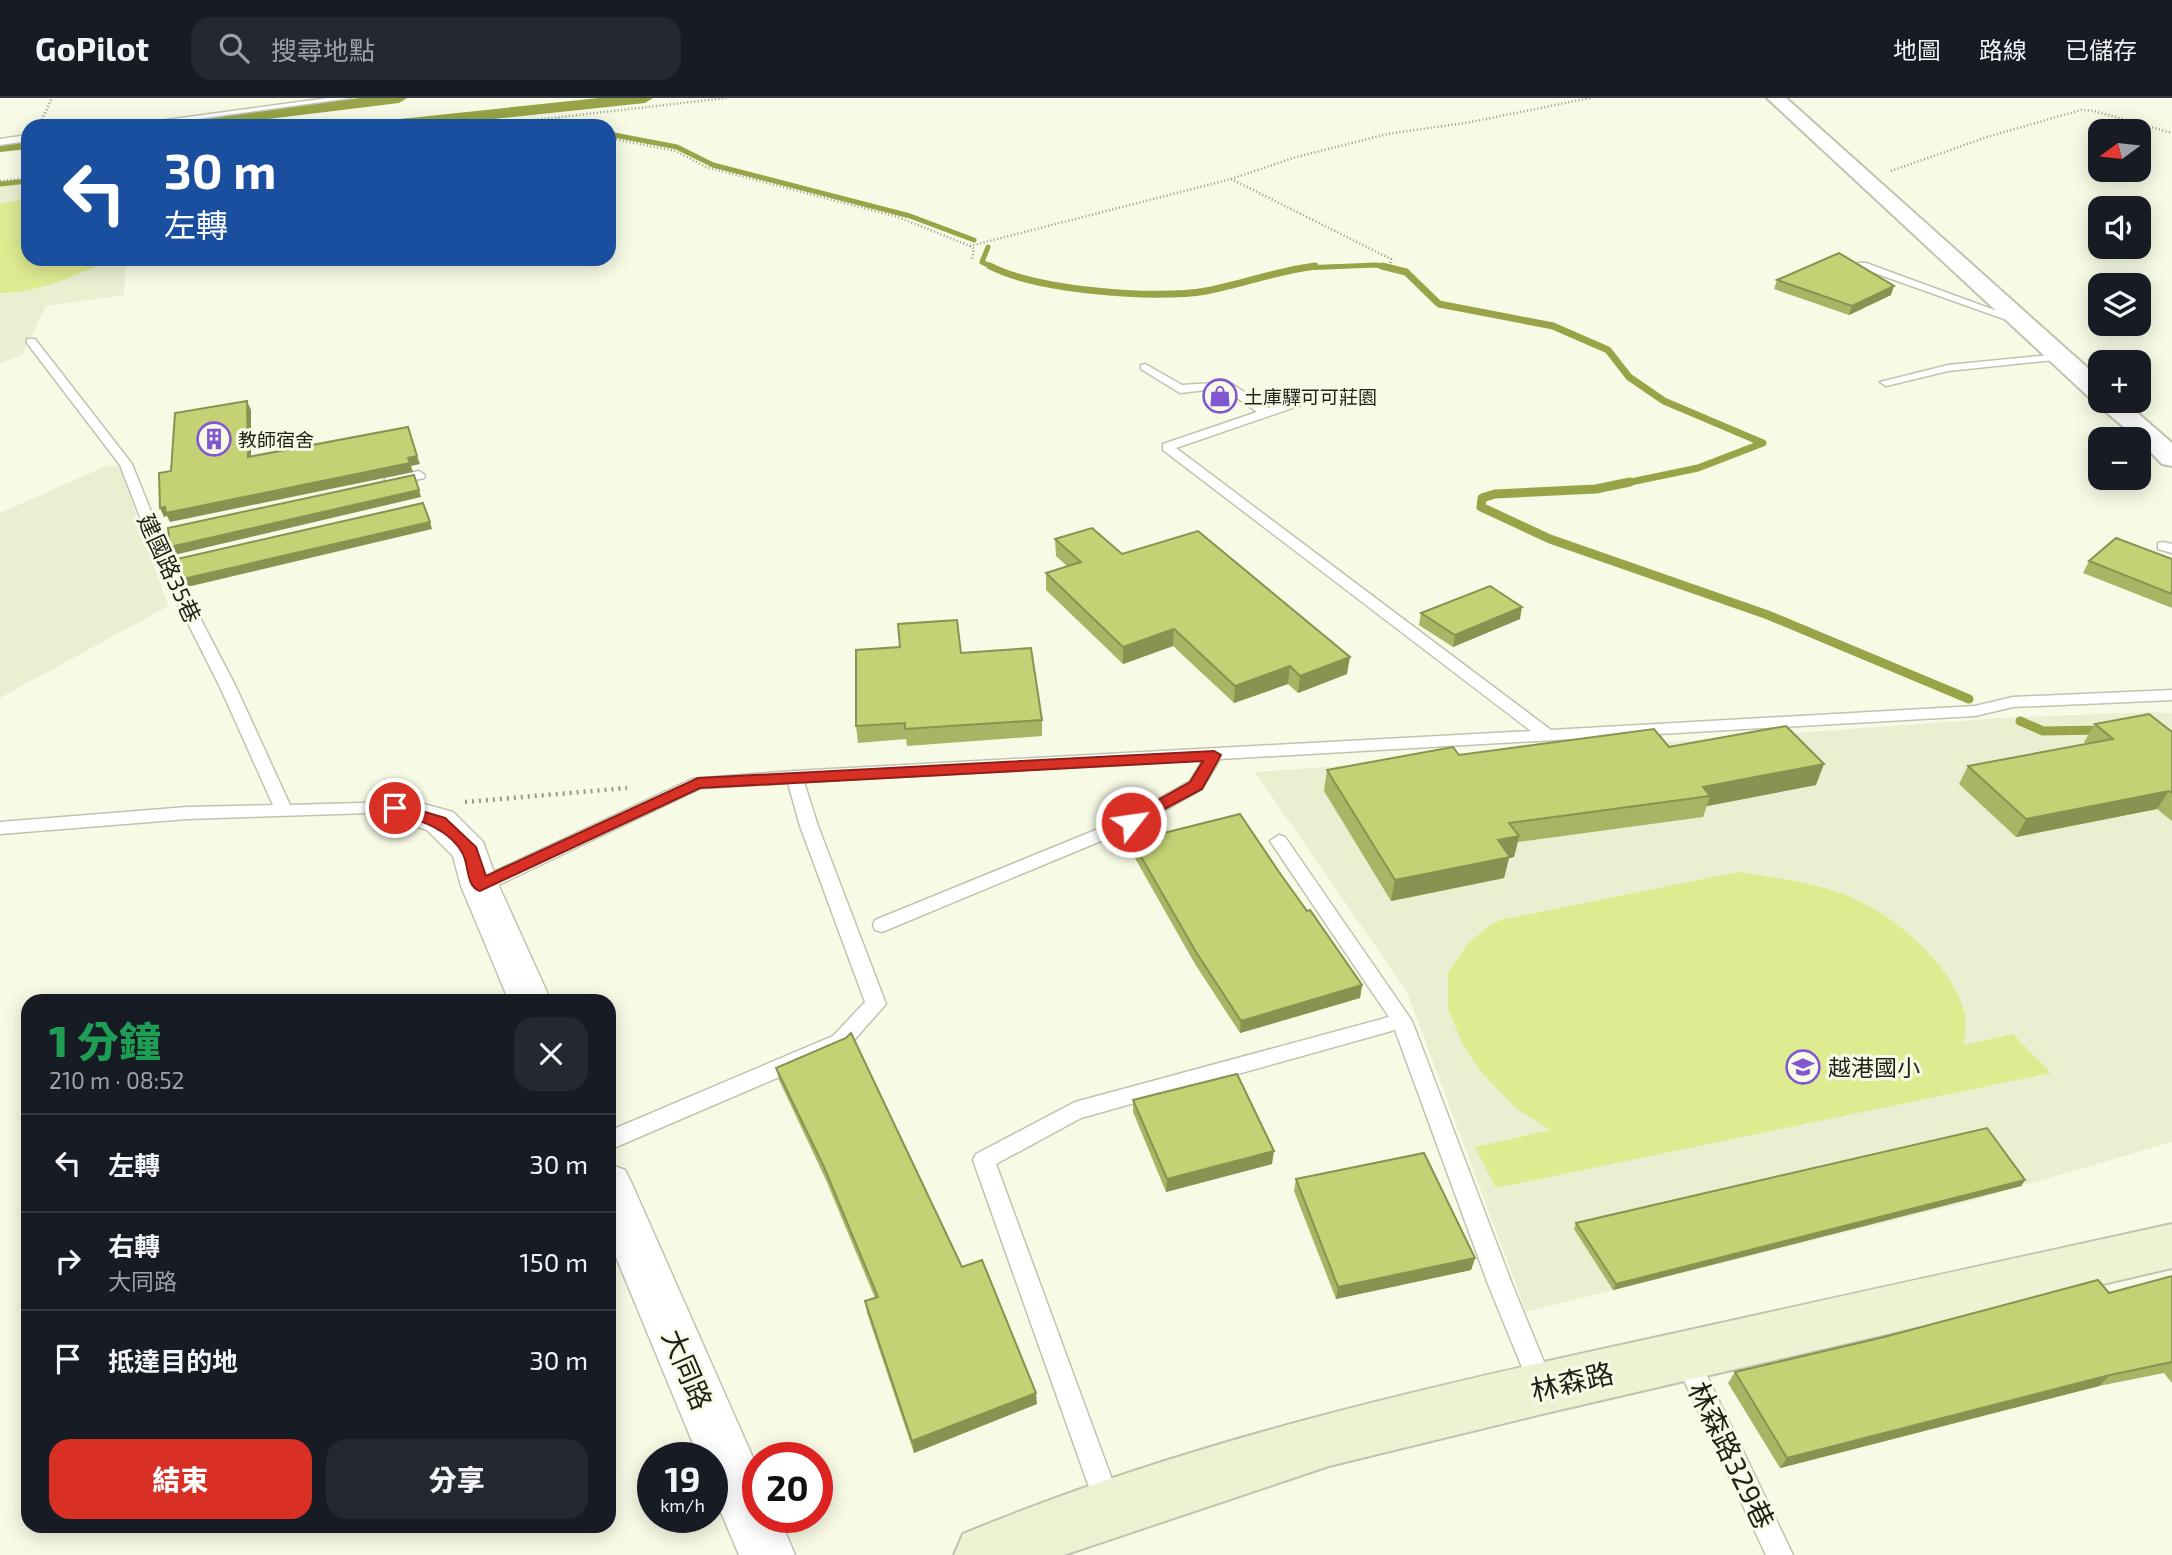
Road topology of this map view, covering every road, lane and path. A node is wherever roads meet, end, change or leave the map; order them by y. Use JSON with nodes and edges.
{"nodes":[{"id":1,"x":52,"y":98,"type":"edge"},
{"id":2,"x":347,"y":98,"type":"edge"},
{"id":3,"x":726,"y":98,"type":"edge"},
{"id":4,"x":1590,"y":98,"type":"edge"},
{"id":5,"x":1776,"y":98,"type":"edge"},
{"id":6,"x":42,"y":119,"type":"edge"},
{"id":7,"x":181,"y":119,"type":"edge"},
{"id":8,"x":543,"y":119,"type":"edge"},
{"id":9,"x":2172,"y":132,"type":"edge"},
{"id":10,"x":21,"y":139,"type":"edge"},
{"id":11,"x":616,"y":139,"type":"edge"},
{"id":12,"x":0,"y":142,"type":"edge"},
{"id":13,"x":1863,"y":177,"type":"junction"},
{"id":14,"x":21,"y":179,"type":"edge"},
{"id":15,"x":1231,"y":179,"type":"junction"},
{"id":16,"x":0,"y":181,"type":"edge"},
{"id":17,"x":970,"y":246,"type":"junction"},
{"id":18,"x":972,"y":260,"type":"dead end"},
{"id":19,"x":1390,"y":265,"type":"dead end"},
{"id":20,"x":1862,"y":265,"type":"edge"},
{"id":21,"x":2025,"y":323,"type":"junction"},
{"id":22,"x":31,"y":341,"type":"dead end"},
{"id":23,"x":2060,"y":357,"type":"junction"},
{"id":24,"x":1145,"y":367,"type":"dead end"},
{"id":25,"x":1886,"y":382,"type":"dead end"},
{"id":26,"x":2088,"y":382,"type":"edge"},
{"id":27,"x":1297,"y":402,"type":"dead end"},
{"id":28,"x":1266,"y":412,"type":"junction"},
{"id":29,"x":2122,"y":413,"type":"edge"},
{"id":30,"x":2172,"y":458,"type":"edge"},
{"id":31,"x":419,"y":475,"type":"dead end"},
{"id":32,"x":379,"y":484,"type":"edge"},
{"id":33,"x":2172,"y":695,"type":"edge"},
{"id":34,"x":1546,"y":735,"type":"junction"},
{"id":35,"x":1214,"y":755,"type":"junction"},
{"id":36,"x":794,"y":776,"type":"junction"},
{"id":37,"x":632,"y":788,"type":"dead end"},
{"id":38,"x":460,"y":802,"type":"dead end"},
{"id":39,"x":395,"y":808,"type":"joint"},
{"id":40,"x":284,"y":811,"type":"junction"},
{"id":41,"x":0,"y":828,"type":"edge"},
{"id":42,"x":1279,"y":841,"type":"dead end"},
{"id":43,"x":480,"y":886,"type":"junction"},
{"id":44,"x":882,"y":925,"type":"dead end"},
{"id":45,"x":527,"y":994,"type":"edge"},
{"id":46,"x":1402,"y":1021,"type":"junction"},
{"id":47,"x":616,"y":1138,"type":"edge"},
{"id":48,"x":616,"y":1200,"type":"edge"},
{"id":49,"x":2172,"y":1246,"type":"edge"},
{"id":50,"x":1684,"y":1355,"type":"junction"},
{"id":51,"x":1542,"y":1388,"type":"junction"},
{"id":52,"x":1110,"y":1509,"type":"junction"},
{"id":53,"x":767,"y":1555,"type":"edge"},
{"id":54,"x":984,"y":1555,"type":"edge"},
{"id":55,"x":1780,"y":1555,"type":"edge"}],
"edges":[{"from":1,"to":6,"type":"path"},
{"from":2,"to":7,"type":"lane"},
{"from":3,"to":8,"type":"path"},
{"from":4,"to":15,"type":"path"},
{"from":5,"to":13,"type":"street"},
{"from":9,"to":13,"type":"path"},
{"from":10,"to":12,"type":"lane"},
{"from":11,"to":17,"type":"path"},
{"from":13,"to":21,"type":"street"},
{"from":14,"to":16,"type":"path"},
{"from":15,"to":17,"type":"path"},
{"from":15,"to":19,"type":"path"},
{"from":17,"to":18,"type":"path"},
{"from":20,"to":21,"type":"lane"},
{"from":21,"to":23,"type":"street"},
{"from":22,"to":40,"type":"lane","name":"建國路35巷"},
{"from":23,"to":25,"type":"lane"},
{"from":23,"to":26,"type":"street"},
{"from":24,"to":28,"type":"lane"},
{"from":27,"to":28,"type":"lane"},
{"from":28,"to":34,"type":"lane"},
{"from":29,"to":30,"type":"street"},
{"from":31,"to":32,"type":"lane"},
{"from":33,"to":34,"type":"lane"},
{"from":34,"to":35,"type":"lane"},
{"from":35,"to":36,"type":"lane"},
{"from":35,"to":44,"type":"lane"},
{"from":36,"to":43,"type":"lane"},
{"from":36,"to":47,"type":"lane"},
{"from":37,"to":38,"type":"path"},
{"from":39,"to":40,"type":"lane"},
{"from":39,"to":43,"type":"street"},
{"from":40,"to":41,"type":"lane"},
{"from":42,"to":46,"type":"lane"},
{"from":43,"to":45,"type":"street"},
{"from":46,"to":51,"type":"lane"},
{"from":46,"to":52,"type":"lane"},
{"from":48,"to":53,"type":"street","name":"大同路"},
{"from":49,"to":50,"type":"main road","name":"林森路"},
{"from":50,"to":51,"type":"main road","name":"林森路"},
{"from":50,"to":55,"type":"lane","name":"林森路329巷"},
{"from":51,"to":52,"type":"main road","name":"林森路"},
{"from":52,"to":54,"type":"main road","name":"林森路"}]}
